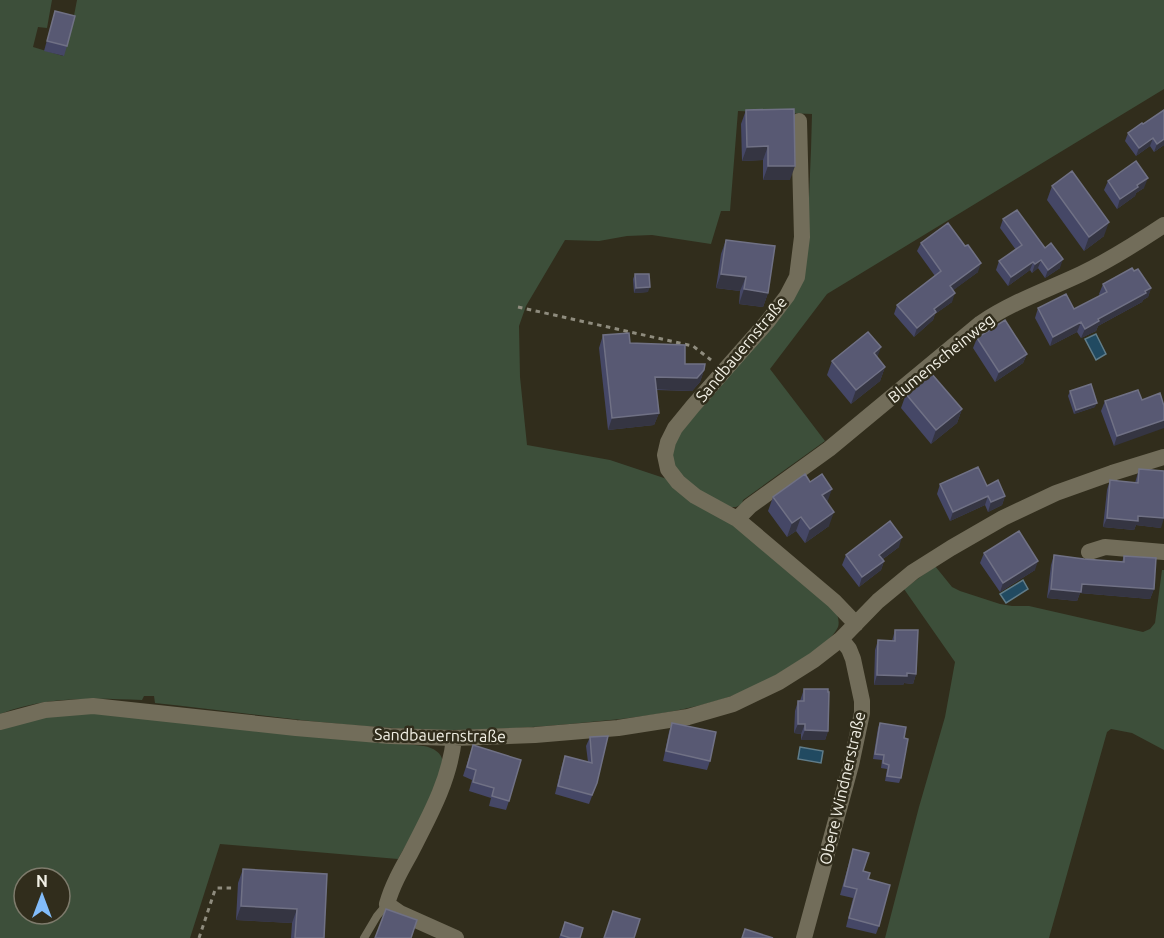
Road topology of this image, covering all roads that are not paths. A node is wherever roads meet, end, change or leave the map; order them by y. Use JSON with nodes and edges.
{"nodes":[{"id":1,"x":799,"y":121,"type":"dead end"},
{"id":2,"x":1164,"y":225,"type":"edge"},
{"id":3,"x":1164,"y":457,"type":"edge"},
{"id":4,"x":737,"y":519,"type":"junction"},
{"id":5,"x":1089,"y":552,"type":"dead end"},
{"id":6,"x":1164,"y":552,"type":"edge"},
{"id":7,"x":856,"y":624,"type":"junction"},
{"id":8,"x":842,"y":639,"type":"junction"},
{"id":9,"x":0,"y":722,"type":"edge"},
{"id":10,"x":454,"y":738,"type":"junction"},
{"id":11,"x":387,"y":904,"type":"junction"},
{"id":12,"x":364,"y":938,"type":"edge"},
{"id":13,"x":456,"y":938,"type":"edge"},
{"id":14,"x":804,"y":938,"type":"edge"}],
"edges":[{"from":1,"to":4,"type":"street","name":"Sandbauernstraße"},
{"from":2,"to":4,"type":"street","name":"Blumenscheinweg"},
{"from":3,"to":7,"type":"street","name":"Sandbauernstraße"},
{"from":4,"to":7,"type":"street","name":"Sandbauernstraße"},
{"from":5,"to":6,"type":"street"},
{"from":7,"to":8,"type":"street","name":"Sandbauernstraße"},
{"from":8,"to":10,"type":"street","name":"Sandbauernstraße"},
{"from":8,"to":14,"type":"street","name":"Obere Windnerstraße"},
{"from":9,"to":10,"type":"street","name":"Sandbauernstraße"},
{"from":10,"to":11,"type":"street"},
{"from":11,"to":12,"type":"lane"},
{"from":11,"to":13,"type":"street"}]}
